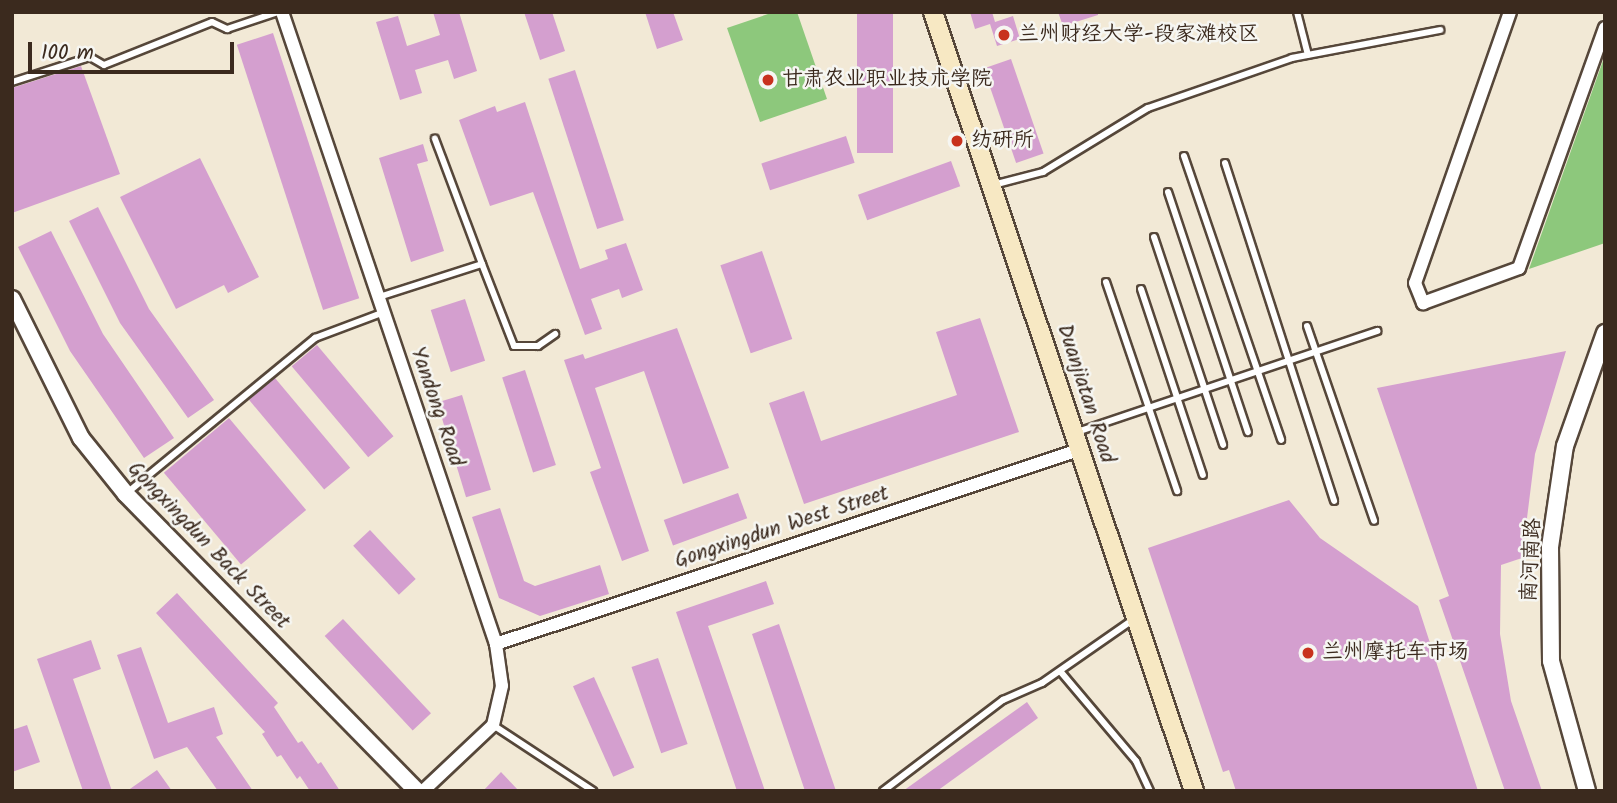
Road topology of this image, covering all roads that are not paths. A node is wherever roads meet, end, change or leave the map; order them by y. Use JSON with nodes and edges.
{"nodes":[{"id":1,"x":280,"y":12,"type":"edge"},
{"id":2,"x":933,"y":12,"type":"edge"},
{"id":3,"x":1297,"y":12,"type":"edge"},
{"id":4,"x":1510,"y":12,"type":"edge"},
{"id":5,"x":1605,"y":27,"type":"edge"},
{"id":6,"x":1440,"y":30,"type":"dead end"},
{"id":7,"x":1308,"y":55,"type":"junction"},
{"id":8,"x":12,"y":82,"type":"edge"},
{"id":9,"x":435,"y":139,"type":"dead end"},
{"id":10,"x":1184,"y":156,"type":"dead end"},
{"id":11,"x":1226,"y":163,"type":"dead end"},
{"id":12,"x":991,"y":185,"type":"junction"},
{"id":13,"x":1168,"y":192,"type":"dead end"},
{"id":14,"x":1154,"y":237,"type":"dead end"},
{"id":15,"x":482,"y":264,"type":"junction"},
{"id":16,"x":1106,"y":282,"type":"dead end"},
{"id":17,"x":1141,"y":289,"type":"dead end"},
{"id":18,"x":379,"y":297,"type":"junction"},
{"id":19,"x":12,"y":299,"type":"edge"},
{"id":20,"x":384,"y":312,"type":"junction"},
{"id":21,"x":1307,"y":326,"type":"dead end"},
{"id":22,"x":1377,"y":331,"type":"dead end"},
{"id":23,"x":1605,"y":333,"type":"edge"},
{"id":24,"x":555,"y":334,"type":"dead end"},
{"id":25,"x":1316,"y":352,"type":"junction"},
{"id":26,"x":1289,"y":361,"type":"junction"},
{"id":27,"x":1258,"y":371,"type":"junction"},
{"id":28,"x":1231,"y":380,"type":"junction"},
{"id":29,"x":1204,"y":390,"type":"junction"},
{"id":30,"x":1177,"y":398,"type":"junction"},
{"id":31,"x":1149,"y":408,"type":"junction"},
{"id":32,"x":1248,"y":432,"type":"dead end"},
{"id":33,"x":1281,"y":440,"type":"dead end"},
{"id":34,"x":1076,"y":442,"type":"junction"},
{"id":35,"x":1223,"y":445,"type":"dead end"},
{"id":36,"x":1203,"y":475,"type":"dead end"},
{"id":37,"x":1177,"y":491,"type":"dead end"},
{"id":38,"x":126,"y":494,"type":"junction"},
{"id":39,"x":1334,"y":501,"type":"dead end"},
{"id":40,"x":1374,"y":521,"type":"dead end"},
{"id":41,"x":1135,"y":617,"type":"junction"},
{"id":42,"x":496,"y":643,"type":"junction"},
{"id":43,"x":1060,"y":671,"type":"junction"},
{"id":44,"x":493,"y":725,"type":"junction"},
{"id":45,"x":417,"y":791,"type":"edge"},
{"id":46,"x":423,"y":791,"type":"edge"},
{"id":47,"x":593,"y":791,"type":"edge"},
{"id":48,"x":883,"y":791,"type":"edge"},
{"id":49,"x":1150,"y":791,"type":"edge"},
{"id":50,"x":1194,"y":791,"type":"edge"},
{"id":51,"x":1587,"y":791,"type":"edge"}],
"edges":[{"from":1,"to":8,"type":"lane"},
{"from":1,"to":18,"type":"street","name":"Yandong Road"},
{"from":2,"to":12,"type":"main road","name":"Duanjiatan Road"},
{"from":3,"to":7,"type":"lane"},
{"from":4,"to":5,"type":"street"},
{"from":6,"to":7,"type":"lane"},
{"from":7,"to":12,"type":"lane"},
{"from":9,"to":15,"type":"lane"},
{"from":10,"to":27,"type":"lane"},
{"from":11,"to":26,"type":"lane"},
{"from":12,"to":34,"type":"main road","name":"Duanjiatan Road"},
{"from":13,"to":28,"type":"lane"},
{"from":14,"to":29,"type":"lane"},
{"from":15,"to":18,"type":"lane"},
{"from":15,"to":24,"type":"lane"},
{"from":16,"to":31,"type":"lane"},
{"from":17,"to":30,"type":"lane"},
{"from":18,"to":20,"type":"street","name":"Yandong Road"},
{"from":19,"to":38,"type":"street","name":"Gongxingdun Back Street"},
{"from":20,"to":38,"type":"lane"},
{"from":20,"to":42,"type":"street","name":"Yandong Road"},
{"from":21,"to":25,"type":"lane"},
{"from":22,"to":25,"type":"lane"},
{"from":23,"to":51,"type":"street","name":"南河南路"},
{"from":25,"to":26,"type":"lane"},
{"from":25,"to":40,"type":"lane"},
{"from":26,"to":27,"type":"lane"},
{"from":26,"to":39,"type":"lane"},
{"from":27,"to":28,"type":"lane"},
{"from":27,"to":33,"type":"lane"},
{"from":28,"to":29,"type":"lane"},
{"from":28,"to":32,"type":"lane"},
{"from":29,"to":30,"type":"lane"},
{"from":29,"to":35,"type":"lane"},
{"from":30,"to":31,"type":"lane"},
{"from":30,"to":36,"type":"lane"},
{"from":31,"to":34,"type":"lane"},
{"from":31,"to":37,"type":"lane"},
{"from":34,"to":41,"type":"main road","name":"Duanjiatan Road"},
{"from":34,"to":42,"type":"street","name":"Gongxingdun West Street"},
{"from":38,"to":45,"type":"street","name":"Gongxingdun Back Street"},
{"from":41,"to":43,"type":"lane"},
{"from":41,"to":50,"type":"main road","name":"Duanjiatan Road"},
{"from":42,"to":44,"type":"street","name":"Yandong Road"},
{"from":43,"to":48,"type":"lane"},
{"from":43,"to":49,"type":"lane"},
{"from":44,"to":46,"type":"street"},
{"from":44,"to":47,"type":"lane"}]}
